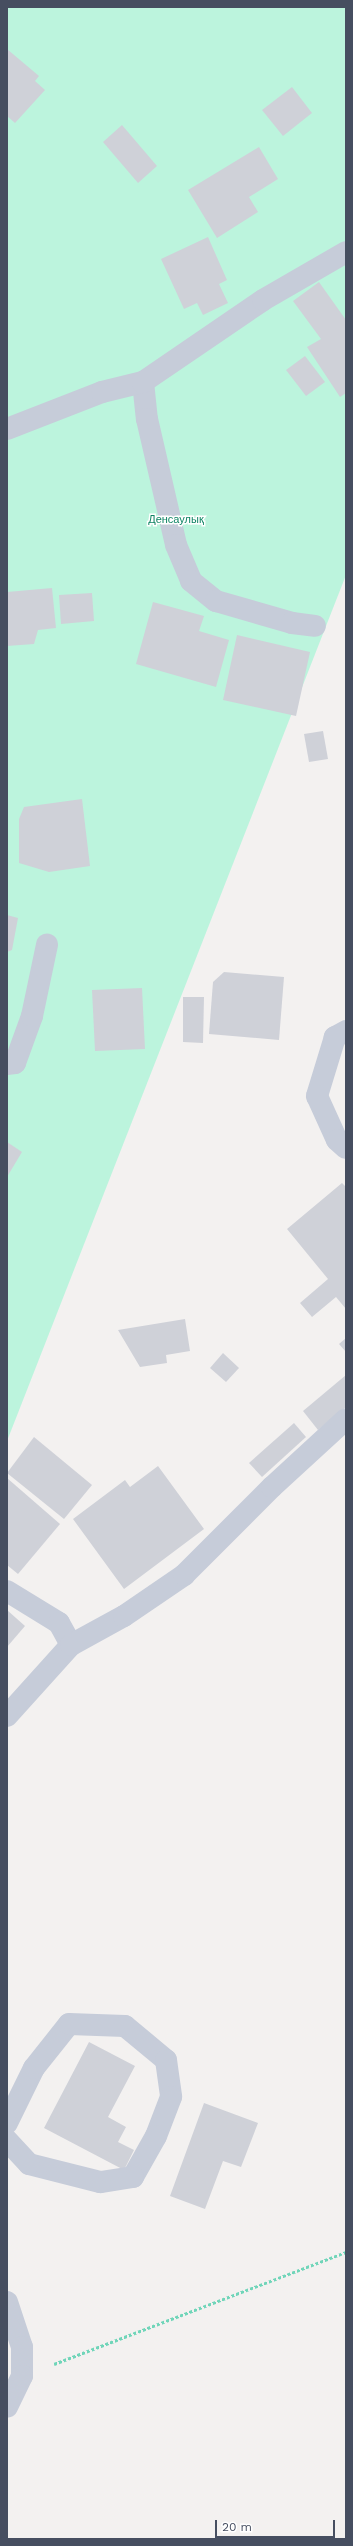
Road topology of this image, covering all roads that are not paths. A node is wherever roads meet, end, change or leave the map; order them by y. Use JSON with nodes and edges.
{"nodes":[{"id":1,"x":346,"y":252,"type":"edge"},
{"id":2,"x":143,"y":382,"type":"junction"},
{"id":3,"x":7,"y":429,"type":"edge"},
{"id":4,"x":315,"y":626,"type":"dead end"},
{"id":5,"x":47,"y":945,"type":"dead end"},
{"id":6,"x":346,"y":1032,"type":"edge"},
{"id":7,"x":7,"y":1064,"type":"edge"},
{"id":8,"x":346,"y":1148,"type":"edge"},
{"id":9,"x":346,"y":1419,"type":"edge"},
{"id":10,"x":7,"y":1591,"type":"edge"},
{"id":11,"x":71,"y":1645,"type":"junction"},
{"id":12,"x":7,"y":1716,"type":"edge"},
{"id":13,"x":7,"y":2123,"type":"edge"},
{"id":14,"x":7,"y":2140,"type":"edge"},
{"id":15,"x":7,"y":2302,"type":"edge"},
{"id":16,"x":7,"y":2407,"type":"edge"}],
"edges":[{"from":1,"to":2,"type":"street"},
{"from":2,"to":3,"type":"street"},
{"from":2,"to":4,"type":"street"},
{"from":5,"to":7,"type":"street"},
{"from":6,"to":8,"type":"street"},
{"from":9,"to":11,"type":"street"},
{"from":10,"to":11,"type":"street"},
{"from":11,"to":12,"type":"street"},
{"from":13,"to":14,"type":"street"},
{"from":15,"to":16,"type":"street"}]}
